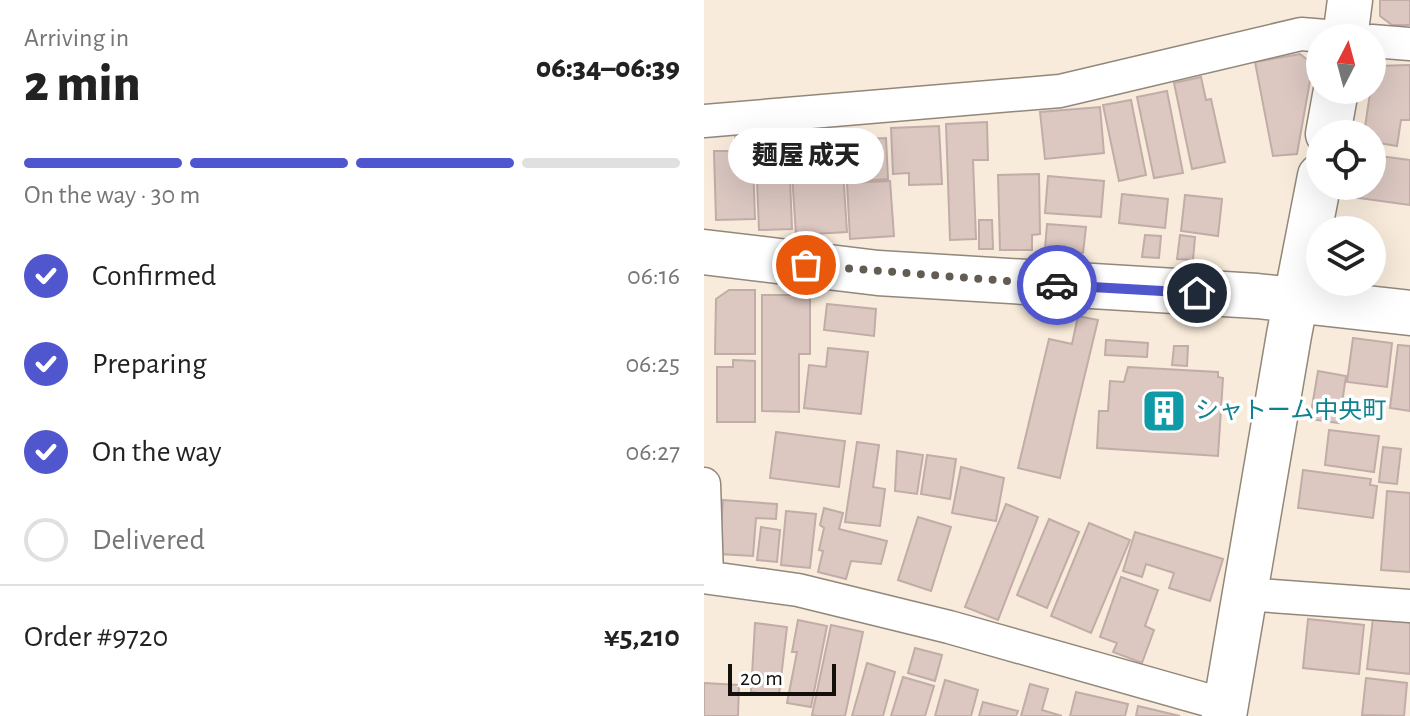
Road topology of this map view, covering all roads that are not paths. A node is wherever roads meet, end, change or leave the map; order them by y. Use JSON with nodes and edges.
{"nodes":[{"id":1,"x":1350,"y":0,"type":"edge"},
{"id":2,"x":1348,"y":24,"type":"edge"},
{"id":3,"x":1306,"y":34,"type":"edge"},
{"id":4,"x":1386,"y":42,"type":"edge"},
{"id":5,"x":1410,"y":44,"type":"edge"},
{"id":6,"x":704,"y":121,"type":"edge"},
{"id":7,"x":1315,"y":200,"type":"edge"},
{"id":8,"x":704,"y":252,"type":"edge"},
{"id":9,"x":1296,"y":300,"type":"junction"},
{"id":10,"x":1410,"y":313,"type":"edge"},
{"id":11,"x":704,"y":484,"type":"edge"},
{"id":12,"x":706,"y":577,"type":"edge"},
{"id":13,"x":1244,"y":594,"type":"junction"},
{"id":14,"x":1410,"y":606,"type":"edge"},
{"id":15,"x":1224,"y":710,"type":"edge"}],
"edges":[{"from":1,"to":2,"type":"street"},
{"from":3,"to":6,"type":"street"},
{"from":4,"to":5,"type":"street"},
{"from":7,"to":9,"type":"street"},
{"from":8,"to":9,"type":"street"},
{"from":9,"to":10,"type":"street"},
{"from":9,"to":13,"type":"street"},
{"from":11,"to":12,"type":"street"},
{"from":12,"to":15,"type":"street"},
{"from":13,"to":14,"type":"street"},
{"from":13,"to":15,"type":"street"}]}
